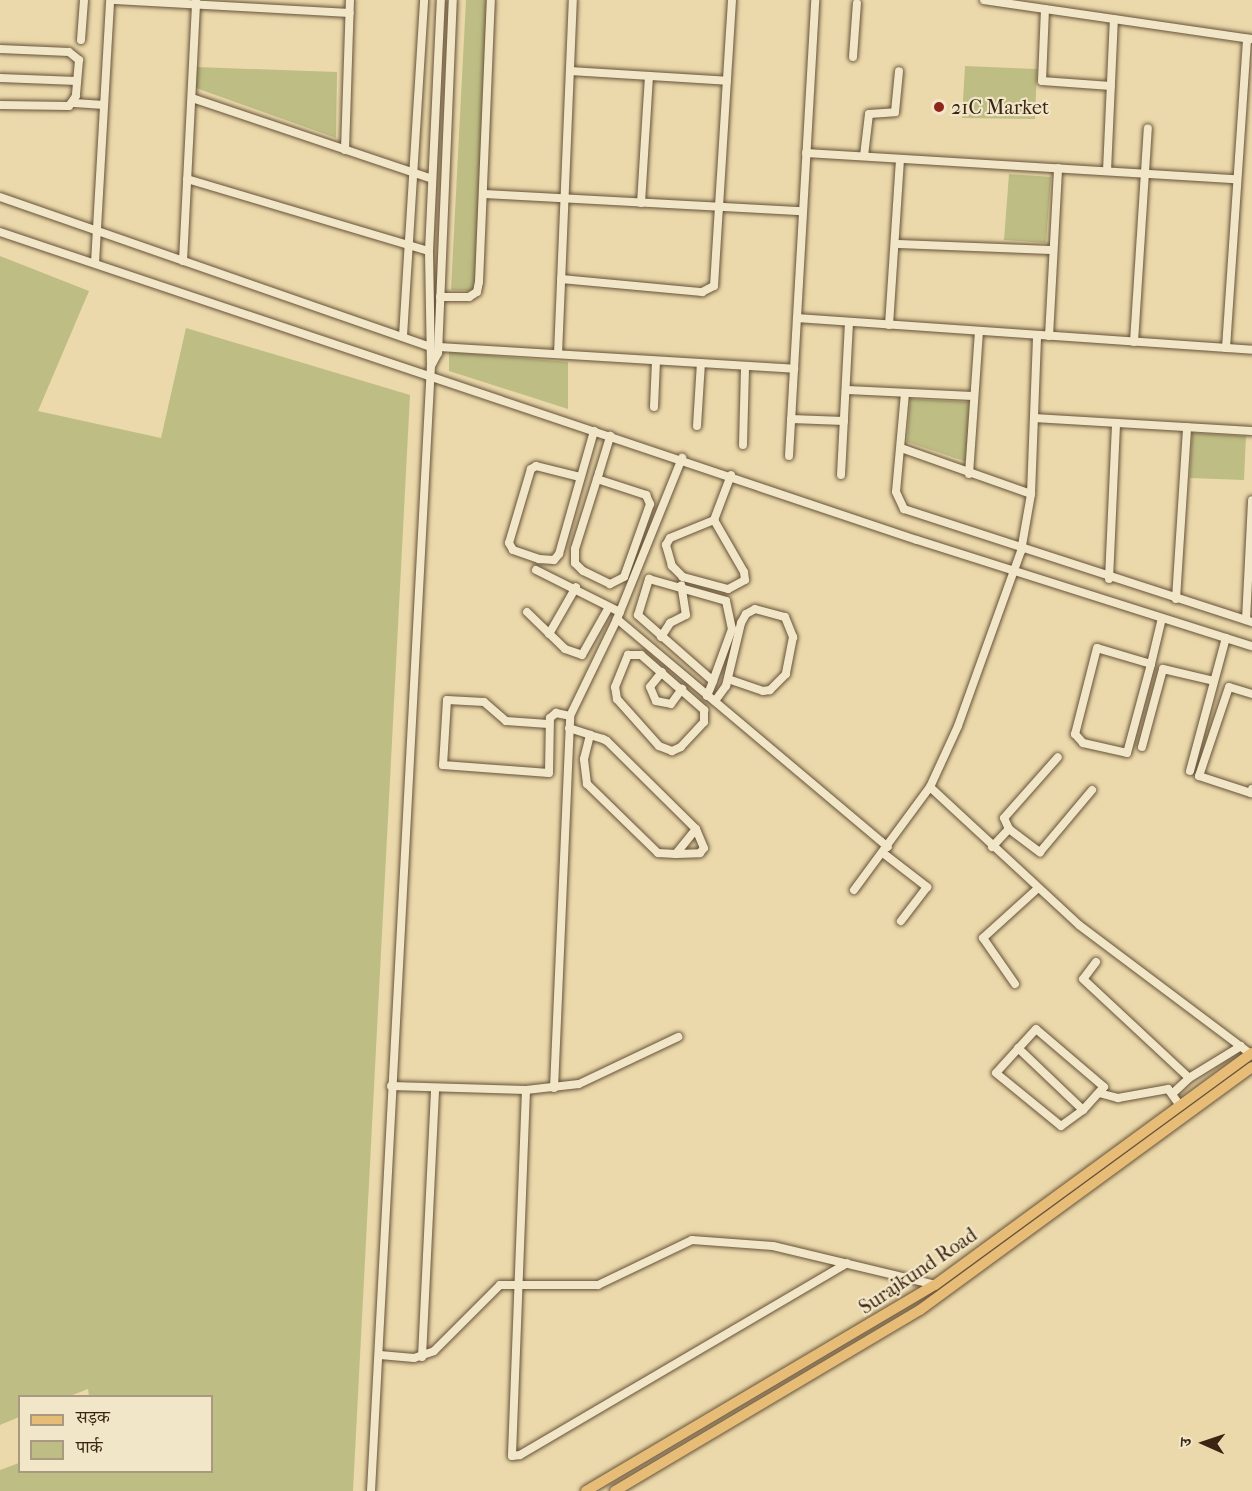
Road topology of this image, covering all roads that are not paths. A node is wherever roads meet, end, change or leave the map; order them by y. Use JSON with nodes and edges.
{"nodes":[{"id":1,"x":84,"y":0,"type":"edge"},
{"id":2,"x":110,"y":0,"type":"edge"},
{"id":3,"x":115,"y":0,"type":"edge"},
{"id":4,"x":350,"y":0,"type":"edge"},
{"id":5,"x":453,"y":0,"type":"edge"},
{"id":6,"x":491,"y":0,"type":"edge"},
{"id":7,"x":573,"y":0,"type":"edge"},
{"id":8,"x":732,"y":0,"type":"edge"},
{"id":9,"x":815,"y":0,"type":"edge"},
{"id":10,"x":984,"y":0,"type":"edge"},
{"id":11,"x":196,"y":2,"type":"edge"},
{"id":12,"x":441,"y":3,"type":"edge"},
{"id":13,"x":857,"y":3,"type":"dead end"},
{"id":14,"x":1024,"y":3,"type":"edge"},
{"id":15,"x":424,"y":4,"type":"edge"},
{"id":16,"x":1045,"y":9,"type":"junction"},
{"id":17,"x":350,"y":13,"type":"junction"},
{"id":18,"x":1114,"y":19,"type":"junction"},
{"id":19,"x":1250,"y":39,"type":"edge"},
{"id":20,"x":81,"y":40,"type":"dead end"},
{"id":21,"x":0,"y":49,"type":"edge"},
{"id":22,"x":853,"y":57,"type":"dead end"},
{"id":23,"x":570,"y":70,"type":"junction"},
{"id":24,"x":899,"y":71,"type":"dead end"},
{"id":25,"x":649,"y":76,"type":"junction"},
{"id":26,"x":0,"y":78,"type":"edge"},
{"id":27,"x":77,"y":81,"type":"junction"},
{"id":28,"x":727,"y":81,"type":"junction"},
{"id":29,"x":420,"y":86,"type":"junction"},
{"id":30,"x":1111,"y":86,"type":"junction"},
{"id":31,"x":436,"y":89,"type":"junction"},
{"id":32,"x":192,"y":98,"type":"junction"},
{"id":33,"x":74,"y":103,"type":"junction"},
{"id":34,"x":0,"y":105,"type":"edge"},
{"id":35,"x":104,"y":105,"type":"junction"},
{"id":36,"x":1148,"y":128,"type":"dead end"},
{"id":37,"x":345,"y":150,"type":"junction"},
{"id":38,"x":806,"y":153,"type":"junction"},
{"id":39,"x":864,"y":156,"type":"junction"},
{"id":40,"x":900,"y":159,"type":"junction"},
{"id":41,"x":1058,"y":168,"type":"junction"},
{"id":42,"x":1107,"y":171,"type":"junction"},
{"id":43,"x":415,"y":173,"type":"junction"},
{"id":44,"x":1144,"y":173,"type":"junction"},
{"id":45,"x":187,"y":179,"type":"junction"},
{"id":46,"x":432,"y":179,"type":"junction"},
{"id":47,"x":1235,"y":179,"type":"junction"},
{"id":48,"x":484,"y":194,"type":"junction"},
{"id":49,"x":0,"y":197,"type":"edge"},
{"id":50,"x":565,"y":198,"type":"junction"},
{"id":51,"x":641,"y":202,"type":"junction"},
{"id":52,"x":719,"y":207,"type":"junction"},
{"id":53,"x":803,"y":211,"type":"junction"},
{"id":54,"x":97,"y":231,"type":"junction"},
{"id":55,"x":0,"y":232,"type":"edge"},
{"id":56,"x":896,"y":244,"type":"junction"},
{"id":57,"x":410,"y":247,"type":"junction"},
{"id":58,"x":1053,"y":250,"type":"junction"},
{"id":59,"x":429,"y":251,"type":"junction"},
{"id":60,"x":183,"y":261,"type":"junction"},
{"id":61,"x":96,"y":263,"type":"junction"},
{"id":62,"x":561,"y":279,"type":"junction"},
{"id":63,"x":440,"y":297,"type":"junction"},
{"id":64,"x":797,"y":318,"type":"junction"},
{"id":65,"x":849,"y":322,"type":"junction"},
{"id":66,"x":889,"y":325,"type":"junction"},
{"id":67,"x":979,"y":331,"type":"junction"},
{"id":68,"x":1037,"y":335,"type":"junction"},
{"id":69,"x":404,"y":336,"type":"junction"},
{"id":70,"x":1049,"y":336,"type":"junction"},
{"id":71,"x":1134,"y":342,"type":"junction"},
{"id":72,"x":428,"y":346,"type":"junction"},
{"id":73,"x":439,"y":347,"type":"junction"},
{"id":74,"x":1226,"y":348,"type":"junction"},
{"id":75,"x":1252,"y":350,"type":"edge"},
{"id":76,"x":558,"y":354,"type":"junction"},
{"id":77,"x":656,"y":361,"type":"junction"},
{"id":78,"x":701,"y":363,"type":"junction"},
{"id":79,"x":431,"y":366,"type":"junction"},
{"id":80,"x":745,"y":366,"type":"junction"},
{"id":81,"x":794,"y":369,"type":"junction"},
{"id":82,"x":430,"y":376,"type":"junction"},
{"id":83,"x":846,"y":390,"type":"junction"},
{"id":84,"x":905,"y":393,"type":"junction"},
{"id":85,"x":974,"y":396,"type":"junction"},
{"id":86,"x":654,"y":407,"type":"dead end"},
{"id":87,"x":1034,"y":418,"type":"junction"},
{"id":88,"x":791,"y":419,"type":"junction"},
{"id":89,"x":844,"y":421,"type":"junction"},
{"id":90,"x":1116,"y":423,"type":"junction"},
{"id":91,"x":697,"y":426,"type":"dead end"},
{"id":92,"x":1187,"y":427,"type":"junction"},
{"id":93,"x":594,"y":431,"type":"junction"},
{"id":94,"x":1252,"y":431,"type":"edge"},
{"id":95,"x":610,"y":436,"type":"junction"},
{"id":96,"x":743,"y":445,"type":"dead end"},
{"id":97,"x":901,"y":448,"type":"junction"},
{"id":98,"x":789,"y":456,"type":"dead end"},
{"id":99,"x":682,"y":458,"type":"junction"},
{"id":100,"x":969,"y":474,"type":"junction"},
{"id":101,"x":731,"y":475,"type":"junction"},
{"id":102,"x":841,"y":475,"type":"dead end"},
{"id":103,"x":580,"y":477,"type":"junction"},
{"id":104,"x":597,"y":479,"type":"junction"},
{"id":105,"x":1030,"y":494,"type":"junction"},
{"id":106,"x":1252,"y":500,"type":"edge"},
{"id":107,"x":714,"y":520,"type":"junction"},
{"id":108,"x":1021,"y":551,"type":"junction"},
{"id":109,"x":536,"y":570,"type":"dead end"},
{"id":110,"x":1013,"y":572,"type":"junction"},
{"id":111,"x":1109,"y":579,"type":"junction"},
{"id":112,"x":681,"y":585,"type":"junction"},
{"id":113,"x":576,"y":587,"type":"junction"},
{"id":114,"x":1176,"y":599,"type":"junction"},
{"id":115,"x":609,"y":607,"type":"junction"},
{"id":116,"x":527,"y":612,"type":"dead end"},
{"id":117,"x":619,"y":615,"type":"junction"},
{"id":118,"x":1162,"y":618,"type":"junction"},
{"id":119,"x":1249,"y":621,"type":"edge"},
{"id":120,"x":549,"y":634,"type":"junction"},
{"id":121,"x":661,"y":637,"type":"junction"},
{"id":122,"x":1226,"y":638,"type":"junction"},
{"id":123,"x":1252,"y":646,"type":"edge"},
{"id":124,"x":1150,"y":664,"type":"junction"},
{"id":125,"x":678,"y":670,"type":"junction"},
{"id":126,"x":662,"y":672,"type":"junction"},
{"id":127,"x":728,"y":679,"type":"junction"},
{"id":128,"x":671,"y":680,"type":"junction"},
{"id":129,"x":712,"y":681,"type":"junction"},
{"id":130,"x":1215,"y":681,"type":"junction"},
{"id":131,"x":682,"y":689,"type":"junction"},
{"id":132,"x":1252,"y":694,"type":"edge"},
{"id":133,"x":711,"y":699,"type":"junction"},
{"id":134,"x":1127,"y":707,"type":"dead end"},
{"id":135,"x":1138,"y":710,"type":"junction"},
{"id":136,"x":570,"y":716,"type":"junction"},
{"id":137,"x":548,"y":724,"type":"junction"},
{"id":138,"x":569,"y":728,"type":"junction"},
{"id":139,"x":590,"y":735,"type":"junction"},
{"id":140,"x":1142,"y":747,"type":"dead end"},
{"id":141,"x":1058,"y":757,"type":"dead end"},
{"id":142,"x":1190,"y":771,"type":"dead end"},
{"id":143,"x":930,"y":787,"type":"junction"},
{"id":144,"x":1252,"y":789,"type":"edge"},
{"id":145,"x":1092,"y":790,"type":"dead end"},
{"id":146,"x":696,"y":829,"type":"junction"},
{"id":147,"x":1009,"y":829,"type":"junction"},
{"id":148,"x":992,"y":847,"type":"junction"},
{"id":149,"x":886,"y":850,"type":"junction"},
{"id":150,"x":676,"y":854,"type":"junction"},
{"id":151,"x":854,"y":890,"type":"dead end"},
{"id":152,"x":1036,"y":890,"type":"junction"},
{"id":153,"x":901,"y":921,"type":"dead end"},
{"id":154,"x":1096,"y":963,"type":"dead end"},
{"id":155,"x":1015,"y":984,"type":"dead end"},
{"id":156,"x":678,"y":1037,"type":"dead end"},
{"id":157,"x":1241,"y":1046,"type":"junction"},
{"id":158,"x":1018,"y":1048,"type":"junction"},
{"id":159,"x":1252,"y":1054,"type":"edge"},
{"id":160,"x":1252,"y":1067,"type":"edge"},
{"id":161,"x":1189,"y":1078,"type":"junction"},
{"id":162,"x":391,"y":1086,"type":"junction"},
{"id":163,"x":554,"y":1088,"type":"junction"},
{"id":164,"x":435,"y":1089,"type":"junction"},
{"id":165,"x":526,"y":1090,"type":"junction"},
{"id":166,"x":1098,"y":1093,"type":"junction"},
{"id":167,"x":1172,"y":1094,"type":"junction"},
{"id":168,"x":1179,"y":1104,"type":"junction"},
{"id":169,"x":1083,"y":1110,"type":"junction"},
{"id":170,"x":847,"y":1263,"type":"junction"},
{"id":171,"x":521,"y":1283,"type":"junction"},
{"id":172,"x":935,"y":1285,"type":"junction"},
{"id":173,"x":380,"y":1355,"type":"junction"},
{"id":174,"x":422,"y":1357,"type":"junction"},
{"id":175,"x":371,"y":1491,"type":"edge"},
{"id":176,"x":586,"y":1491,"type":"edge"},
{"id":177,"x":615,"y":1491,"type":"edge"}],
"edges":[{"from":1,"to":20,"type":"street"},
{"from":2,"to":35,"type":"street"},
{"from":3,"to":11,"type":"street"},
{"from":4,"to":17,"type":"street"},
{"from":5,"to":63,"type":"street"},
{"from":6,"to":48,"type":"street"},
{"from":7,"to":23,"type":"street"},
{"from":8,"to":28,"type":"street"},
{"from":9,"to":38,"type":"street"},
{"from":10,"to":14,"type":"street"},
{"from":11,"to":17,"type":"street"},
{"from":11,"to":32,"type":"street"},
{"from":12,"to":15,"type":"street"},
{"from":12,"to":31,"type":"street"},
{"from":13,"to":22,"type":"street"},
{"from":14,"to":16,"type":"street"},
{"from":15,"to":29,"type":"street"},
{"from":16,"to":18,"type":"street"},
{"from":16,"to":30,"type":"street"},
{"from":17,"to":37,"type":"street"},
{"from":18,"to":19,"type":"street"},
{"from":18,"to":30,"type":"street"},
{"from":19,"to":47,"type":"street"},
{"from":21,"to":27,"type":"street"},
{"from":23,"to":25,"type":"street"},
{"from":23,"to":50,"type":"street"},
{"from":24,"to":39,"type":"street"},
{"from":25,"to":28,"type":"street"},
{"from":25,"to":51,"type":"street"},
{"from":26,"to":27,"type":"street"},
{"from":27,"to":33,"type":"street"},
{"from":28,"to":52,"type":"street"},
{"from":29,"to":31,"type":"street"},
{"from":29,"to":43,"type":"street"},
{"from":30,"to":42,"type":"street"},
{"from":31,"to":46,"type":"street"},
{"from":32,"to":37,"type":"street"},
{"from":32,"to":45,"type":"street"},
{"from":33,"to":34,"type":"street"},
{"from":33,"to":35,"type":"street"},
{"from":35,"to":54,"type":"street"},
{"from":36,"to":44,"type":"street"},
{"from":37,"to":43,"type":"street"},
{"from":38,"to":39,"type":"street"},
{"from":38,"to":53,"type":"street"},
{"from":39,"to":40,"type":"street"},
{"from":40,"to":41,"type":"street"},
{"from":40,"to":56,"type":"street"},
{"from":41,"to":42,"type":"street"},
{"from":41,"to":58,"type":"street"},
{"from":42,"to":44,"type":"street"},
{"from":43,"to":46,"type":"street"},
{"from":43,"to":57,"type":"street"},
{"from":44,"to":47,"type":"street"},
{"from":44,"to":71,"type":"street"},
{"from":45,"to":57,"type":"street"},
{"from":45,"to":60,"type":"street"},
{"from":46,"to":59,"type":"street"},
{"from":47,"to":74,"type":"street"},
{"from":48,"to":50,"type":"street"},
{"from":48,"to":63,"type":"street"},
{"from":49,"to":54,"type":"street"},
{"from":50,"to":51,"type":"street"},
{"from":50,"to":62,"type":"street"},
{"from":51,"to":52,"type":"street"},
{"from":52,"to":53,"type":"street"},
{"from":52,"to":62,"type":"street"},
{"from":53,"to":64,"type":"street"},
{"from":54,"to":60,"type":"street"},
{"from":54,"to":61,"type":"street"},
{"from":55,"to":61,"type":"street"},
{"from":56,"to":58,"type":"street"},
{"from":56,"to":66,"type":"street"},
{"from":57,"to":59,"type":"street"},
{"from":57,"to":69,"type":"street"},
{"from":58,"to":70,"type":"street"},
{"from":59,"to":72,"type":"street"},
{"from":60,"to":69,"type":"street"},
{"from":61,"to":82,"type":"street"},
{"from":62,"to":76,"type":"street"},
{"from":63,"to":73,"type":"street"},
{"from":64,"to":65,"type":"street"},
{"from":64,"to":81,"type":"street"},
{"from":65,"to":66,"type":"street"},
{"from":65,"to":83,"type":"street"},
{"from":66,"to":67,"type":"street"},
{"from":67,"to":68,"type":"street"},
{"from":67,"to":85,"type":"street"},
{"from":68,"to":70,"type":"street"},
{"from":68,"to":87,"type":"street"},
{"from":69,"to":72,"type":"street"},
{"from":70,"to":71,"type":"street"},
{"from":71,"to":74,"type":"street"},
{"from":72,"to":79,"type":"street"},
{"from":73,"to":76,"type":"street"},
{"from":73,"to":79,"type":"street"},
{"from":74,"to":75,"type":"street"},
{"from":76,"to":77,"type":"street"},
{"from":77,"to":78,"type":"street"},
{"from":77,"to":86,"type":"street"},
{"from":78,"to":80,"type":"street"},
{"from":78,"to":91,"type":"street"},
{"from":79,"to":82,"type":"street"},
{"from":80,"to":81,"type":"street"},
{"from":80,"to":96,"type":"street"},
{"from":81,"to":88,"type":"street"},
{"from":82,"to":93,"type":"street"},
{"from":82,"to":162,"type":"street"},
{"from":83,"to":84,"type":"street"},
{"from":83,"to":89,"type":"street"},
{"from":84,"to":85,"type":"street"},
{"from":84,"to":97,"type":"street"},
{"from":85,"to":100,"type":"street"},
{"from":87,"to":90,"type":"street"},
{"from":87,"to":105,"type":"street"},
{"from":88,"to":89,"type":"street"},
{"from":88,"to":98,"type":"street"},
{"from":89,"to":102,"type":"street"},
{"from":90,"to":92,"type":"street"},
{"from":90,"to":111,"type":"street"},
{"from":92,"to":94,"type":"street"},
{"from":92,"to":114,"type":"street"},
{"from":93,"to":95,"type":"street"},
{"from":93,"to":103,"type":"street"},
{"from":95,"to":99,"type":"street"},
{"from":95,"to":104,"type":"street"},
{"from":97,"to":100,"type":"street"},
{"from":97,"to":108,"type":"street"},
{"from":99,"to":101,"type":"street"},
{"from":99,"to":117,"type":"street"},
{"from":100,"to":105,"type":"street"},
{"from":101,"to":107,"type":"street"},
{"from":101,"to":110,"type":"street"},
{"from":103,"to":103,"type":"street"},
{"from":104,"to":104,"type":"street"},
{"from":105,"to":108,"type":"street"},
{"from":106,"to":119,"type":"street"},
{"from":107,"to":107,"type":"street"},
{"from":108,"to":110,"type":"street"},
{"from":108,"to":111,"type":"street"},
{"from":109,"to":113,"type":"street"},
{"from":110,"to":118,"type":"street"},
{"from":110,"to":143,"type":"street"},
{"from":111,"to":114,"type":"street"},
{"from":112,"to":121,"type":"street"},
{"from":112,"to":121,"type":"street"},
{"from":112,"to":129,"type":"street"},
{"from":113,"to":115,"type":"street"},
{"from":113,"to":120,"type":"street"},
{"from":114,"to":119,"type":"street"},
{"from":115,"to":117,"type":"street"},
{"from":115,"to":120,"type":"street"},
{"from":116,"to":120,"type":"street"},
{"from":117,"to":125,"type":"street"},
{"from":117,"to":136,"type":"street"},
{"from":118,"to":122,"type":"street"},
{"from":118,"to":124,"type":"street"},
{"from":121,"to":129,"type":"street"},
{"from":122,"to":123,"type":"street"},
{"from":122,"to":130,"type":"street"},
{"from":124,"to":135,"type":"street"},
{"from":124,"to":135,"type":"street"},
{"from":125,"to":128,"type":"street"},
{"from":125,"to":133,"type":"street"},
{"from":126,"to":128,"type":"street"},
{"from":126,"to":131,"type":"street"},
{"from":126,"to":131,"type":"street"},
{"from":127,"to":127,"type":"street"},
{"from":127,"to":133,"type":"street"},
{"from":128,"to":131,"type":"street"},
{"from":129,"to":133,"type":"street"},
{"from":130,"to":140,"type":"street"},
{"from":130,"to":142,"type":"street"},
{"from":132,"to":144,"type":"street"},
{"from":133,"to":149,"type":"street"},
{"from":134,"to":135,"type":"street"},
{"from":136,"to":137,"type":"street"},
{"from":136,"to":138,"type":"street"},
{"from":137,"to":137,"type":"street"},
{"from":138,"to":139,"type":"street"},
{"from":138,"to":163,"type":"street"},
{"from":139,"to":146,"type":"street"},
{"from":139,"to":150,"type":"street"},
{"from":141,"to":147,"type":"street"},
{"from":143,"to":148,"type":"street"},
{"from":143,"to":149,"type":"street"},
{"from":145,"to":147,"type":"street"},
{"from":146,"to":150,"type":"street"},
{"from":146,"to":150,"type":"street"},
{"from":147,"to":148,"type":"street"},
{"from":148,"to":152,"type":"street"},
{"from":149,"to":151,"type":"street"},
{"from":149,"to":153,"type":"street"},
{"from":152,"to":155,"type":"street"},
{"from":152,"to":157,"type":"street"},
{"from":154,"to":161,"type":"street"},
{"from":156,"to":163,"type":"street"},
{"from":157,"to":159,"type":"street"},
{"from":157,"to":161,"type":"street"},
{"from":158,"to":166,"type":"street"},
{"from":158,"to":169,"type":"street"},
{"from":158,"to":169,"type":"street"},
{"from":159,"to":168,"type":"main road","name":"Surajkund Road"},
{"from":160,"to":177,"type":"main road","name":"Surajkund Road"},
{"from":161,"to":167,"type":"street"},
{"from":162,"to":164,"type":"street"},
{"from":162,"to":173,"type":"street"},
{"from":163,"to":165,"type":"street"},
{"from":164,"to":165,"type":"street"},
{"from":164,"to":174,"type":"street"},
{"from":165,"to":171,"type":"street"},
{"from":166,"to":167,"type":"street"},
{"from":166,"to":169,"type":"street"},
{"from":167,"to":168,"type":"street"},
{"from":168,"to":172,"type":"main road","name":"Surajkund Road"},
{"from":170,"to":171,"type":"street"},
{"from":170,"to":171,"type":"street"},
{"from":170,"to":172,"type":"street"},
{"from":171,"to":174,"type":"street"},
{"from":172,"to":176,"type":"main road","name":"Surajkund Road"},
{"from":173,"to":174,"type":"street"},
{"from":173,"to":175,"type":"street"}]}
